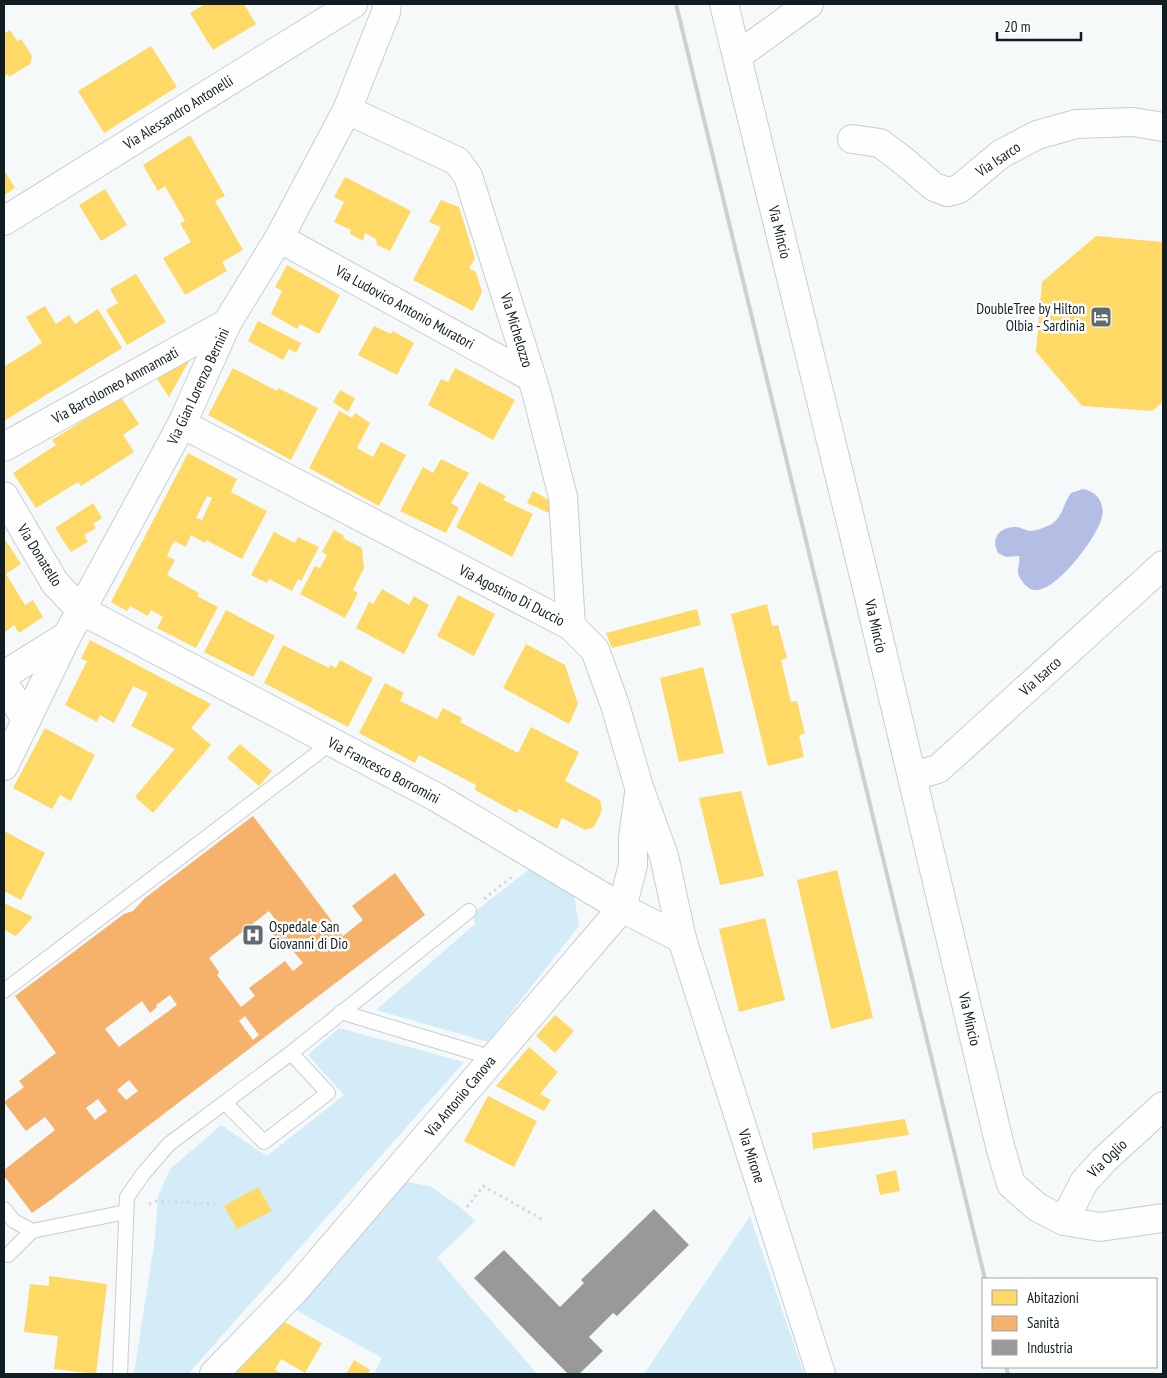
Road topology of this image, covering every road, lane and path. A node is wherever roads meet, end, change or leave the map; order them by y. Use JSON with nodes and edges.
{"nodes":[{"id":1,"x":353,"y":4,"type":"edge"},
{"id":2,"x":388,"y":4,"type":"edge"},
{"id":3,"x":724,"y":4,"type":"edge"},
{"id":4,"x":809,"y":4,"type":"edge"},
{"id":5,"x":737,"y":56,"type":"junction"},
{"id":6,"x":347,"y":110,"type":"junction"},
{"id":7,"x":1163,"y":127,"type":"edge"},
{"id":8,"x":852,"y":139,"type":"dead end"},
{"id":9,"x":4,"y":221,"type":"edge"},
{"id":10,"x":278,"y":238,"type":"junction"},
{"id":11,"x":227,"y":323,"type":"junction"},
{"id":12,"x":531,"y":376,"type":"junction"},
{"id":13,"x":182,"y":424,"type":"junction"},
{"id":14,"x":4,"y":447,"type":"edge"},
{"id":15,"x":4,"y":496,"type":"edge"},
{"id":16,"x":1163,"y":565,"type":"edge"},
{"id":17,"x":81,"y":610,"type":"junction"},
{"id":18,"x":571,"y":626,"type":"junction"},
{"id":19,"x":67,"y":636,"type":"junction"},
{"id":20,"x":4,"y":675,"type":"edge"},
{"id":21,"x":4,"y":683,"type":"edge"},
{"id":22,"x":26,"y":720,"type":"junction"},
{"id":23,"x":332,"y":743,"type":"junction"},
{"id":24,"x":4,"y":766,"type":"edge"},
{"id":25,"x":912,"y":776,"type":"junction"},
{"id":26,"x":639,"y":786,"type":"junction"},
{"id":27,"x":537,"y":857,"type":"junction"},
{"id":28,"x":622,"y":908,"type":"junction"},
{"id":29,"x":469,"y":910,"type":"joint"},
{"id":30,"x":682,"y":939,"type":"junction"},
{"id":31,"x":4,"y":991,"type":"edge"},
{"id":32,"x":341,"y":1012,"type":"junction"},
{"id":33,"x":291,"y":1053,"type":"junction"},
{"id":34,"x":493,"y":1058,"type":"junction"},
{"id":35,"x":225,"y":1103,"type":"junction"},
{"id":36,"x":1163,"y":1106,"type":"edge"},
{"id":37,"x":215,"y":1204,"type":"dead end"},
{"id":38,"x":467,"y":1207,"type":"dead end"},
{"id":39,"x":4,"y":1209,"type":"edge"},
{"id":40,"x":126,"y":1212,"type":"junction"},
{"id":41,"x":1163,"y":1218,"type":"edge"},
{"id":42,"x":545,"y":1221,"type":"dead end"},
{"id":43,"x":1064,"y":1221,"type":"junction"},
{"id":44,"x":32,"y":1232,"type":"junction"},
{"id":45,"x":5,"y":1255,"type":"edge"},
{"id":46,"x":120,"y":1374,"type":"edge"},
{"id":47,"x":214,"y":1374,"type":"edge"},
{"id":48,"x":821,"y":1374,"type":"edge"}],
"edges":[{"from":1,"to":9,"type":"street","name":"Via Alessandro Antonelli"},
{"from":2,"to":6,"type":"street","name":"Via Gian Lorenzo Bernini"},
{"from":3,"to":5,"type":"street","name":"Via Mincio"},
{"from":4,"to":5,"type":"street"},
{"from":5,"to":25,"type":"street","name":"Via Mincio"},
{"from":6,"to":10,"type":"street","name":"Via Gian Lorenzo Bernini"},
{"from":6,"to":12,"type":"street","name":"Via Michelozzo"},
{"from":7,"to":8,"type":"street","name":"Via Isarco"},
{"from":10,"to":11,"type":"street","name":"Via Gian Lorenzo Bernini"},
{"from":10,"to":12,"type":"street","name":"Via Ludovico Antonio Muratori"},
{"from":11,"to":13,"type":"street","name":"Via Gian Lorenzo Bernini"},
{"from":11,"to":14,"type":"street","name":"Via Bartolomeo Ammannati"},
{"from":12,"to":18,"type":"street","name":"Via Michelozzo"},
{"from":13,"to":17,"type":"street","name":"Via Gian Lorenzo Bernini"},
{"from":13,"to":18,"type":"street","name":"Via Agostino Di Duccio"},
{"from":15,"to":17,"type":"street","name":"Via Donatello"},
{"from":16,"to":25,"type":"street","name":"Via Isarco"},
{"from":17,"to":19,"type":"street","name":"Via Gian Lorenzo Bernini"},
{"from":17,"to":23,"type":"street","name":"Via Francesco Borromini"},
{"from":18,"to":26,"type":"street","name":"Via Agostino Di Duccio"},
{"from":19,"to":20,"type":"street"},
{"from":19,"to":22,"type":"street","name":"Via Gian Lorenzo Bernini"},
{"from":21,"to":22,"type":"street"},
{"from":22,"to":24,"type":"street","name":"Via Gian Lorenzo Bernini"},
{"from":23,"to":27,"type":"street","name":"Via Francesco Borromini"},
{"from":23,"to":31,"type":"lane"},
{"from":25,"to":43,"type":"street","name":"Via Mincio"},
{"from":26,"to":28,"type":"street","name":"Via Antonio Canova"},
{"from":26,"to":30,"type":"street","name":"Via Agostino Di Duccio"},
{"from":27,"to":28,"type":"street","name":"Via Francesco Borromini"},
{"from":27,"to":29,"type":"path"},
{"from":28,"to":30,"type":"street","name":"Via Francesco Borromini"},
{"from":28,"to":34,"type":"street","name":"Via Antonio Canova"},
{"from":29,"to":32,"type":"lane"},
{"from":30,"to":48,"type":"street","name":"Via Mirone"},
{"from":32,"to":33,"type":"lane"},
{"from":32,"to":34,"type":"lane"},
{"from":33,"to":35,"type":"lane"},
{"from":33,"to":35,"type":"lane"},
{"from":34,"to":47,"type":"street","name":"Via Antonio Canova"},
{"from":35,"to":40,"type":"lane"},
{"from":36,"to":43,"type":"street","name":"Via Oglio"},
{"from":37,"to":40,"type":"path"},
{"from":38,"to":42,"type":"path"},
{"from":39,"to":44,"type":"lane"},
{"from":40,"to":44,"type":"lane"},
{"from":40,"to":46,"type":"lane"},
{"from":41,"to":43,"type":"street","name":"Via Mincio"},
{"from":44,"to":45,"type":"lane"}]}
